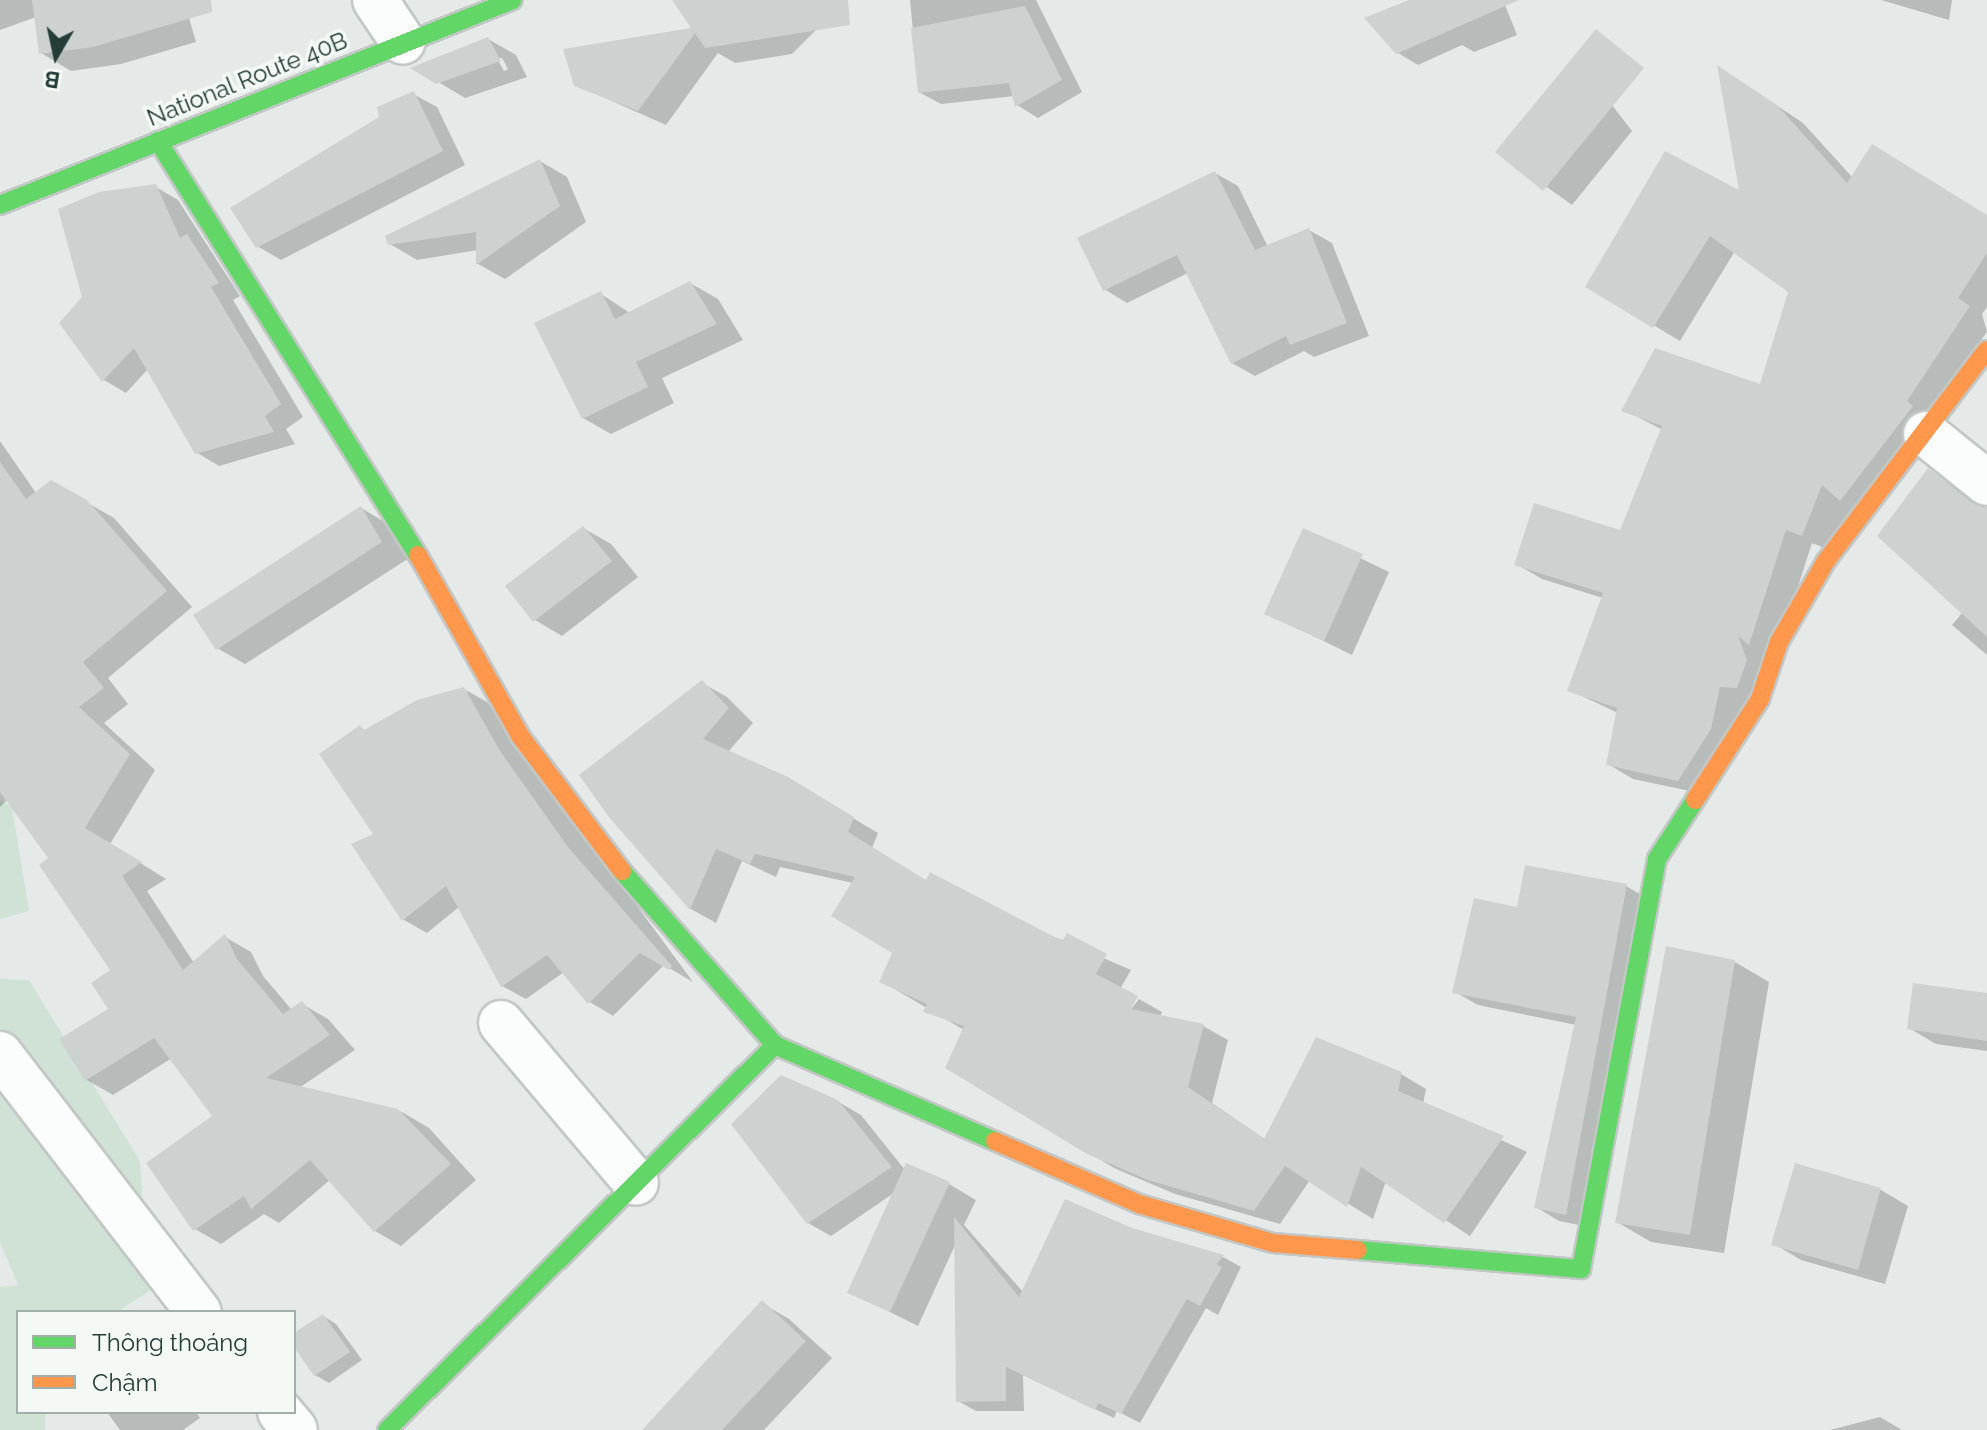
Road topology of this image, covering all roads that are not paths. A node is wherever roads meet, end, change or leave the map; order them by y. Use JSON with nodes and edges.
{"nodes":[{"id":1,"x":375,"y":0,"type":"edge"},
{"id":2,"x":513,"y":0,"type":"edge"},
{"id":3,"x":403,"y":42,"type":"junction"},
{"id":4,"x":158,"y":141,"type":"junction"},
{"id":5,"x":0,"y":205,"type":"edge"},
{"id":6,"x":1987,"y":350,"type":"edge"},
{"id":7,"x":1926,"y":434,"type":"junction"},
{"id":8,"x":1987,"y":483,"type":"edge"},
{"id":9,"x":501,"y":1023,"type":"dead end"},
{"id":10,"x":775,"y":1045,"type":"junction"},
{"id":11,"x":0,"y":1054,"type":"edge"},
{"id":12,"x":636,"y":1183,"type":"junction"},
{"id":13,"x":197,"y":1310,"type":"edge"},
{"id":14,"x":282,"y":1414,"type":"edge"},
{"id":15,"x":295,"y":1430,"type":"edge"},
{"id":16,"x":387,"y":1430,"type":"edge"}],
"edges":[{"from":1,"to":3,"type":"street"},
{"from":2,"to":3,"type":"main road","name":"National Route 40B"},
{"from":3,"to":4,"type":"main road","name":"National Route 40B"},
{"from":4,"to":5,"type":"main road","name":"National Route 40B"},
{"from":4,"to":10,"type":"main road"},
{"from":6,"to":7,"type":"main road"},
{"from":7,"to":8,"type":"street"},
{"from":7,"to":10,"type":"main road"},
{"from":9,"to":12,"type":"street"},
{"from":10,"to":12,"type":"main road"},
{"from":11,"to":13,"type":"street"},
{"from":12,"to":16,"type":"main road"},
{"from":14,"to":15,"type":"street"}]}
